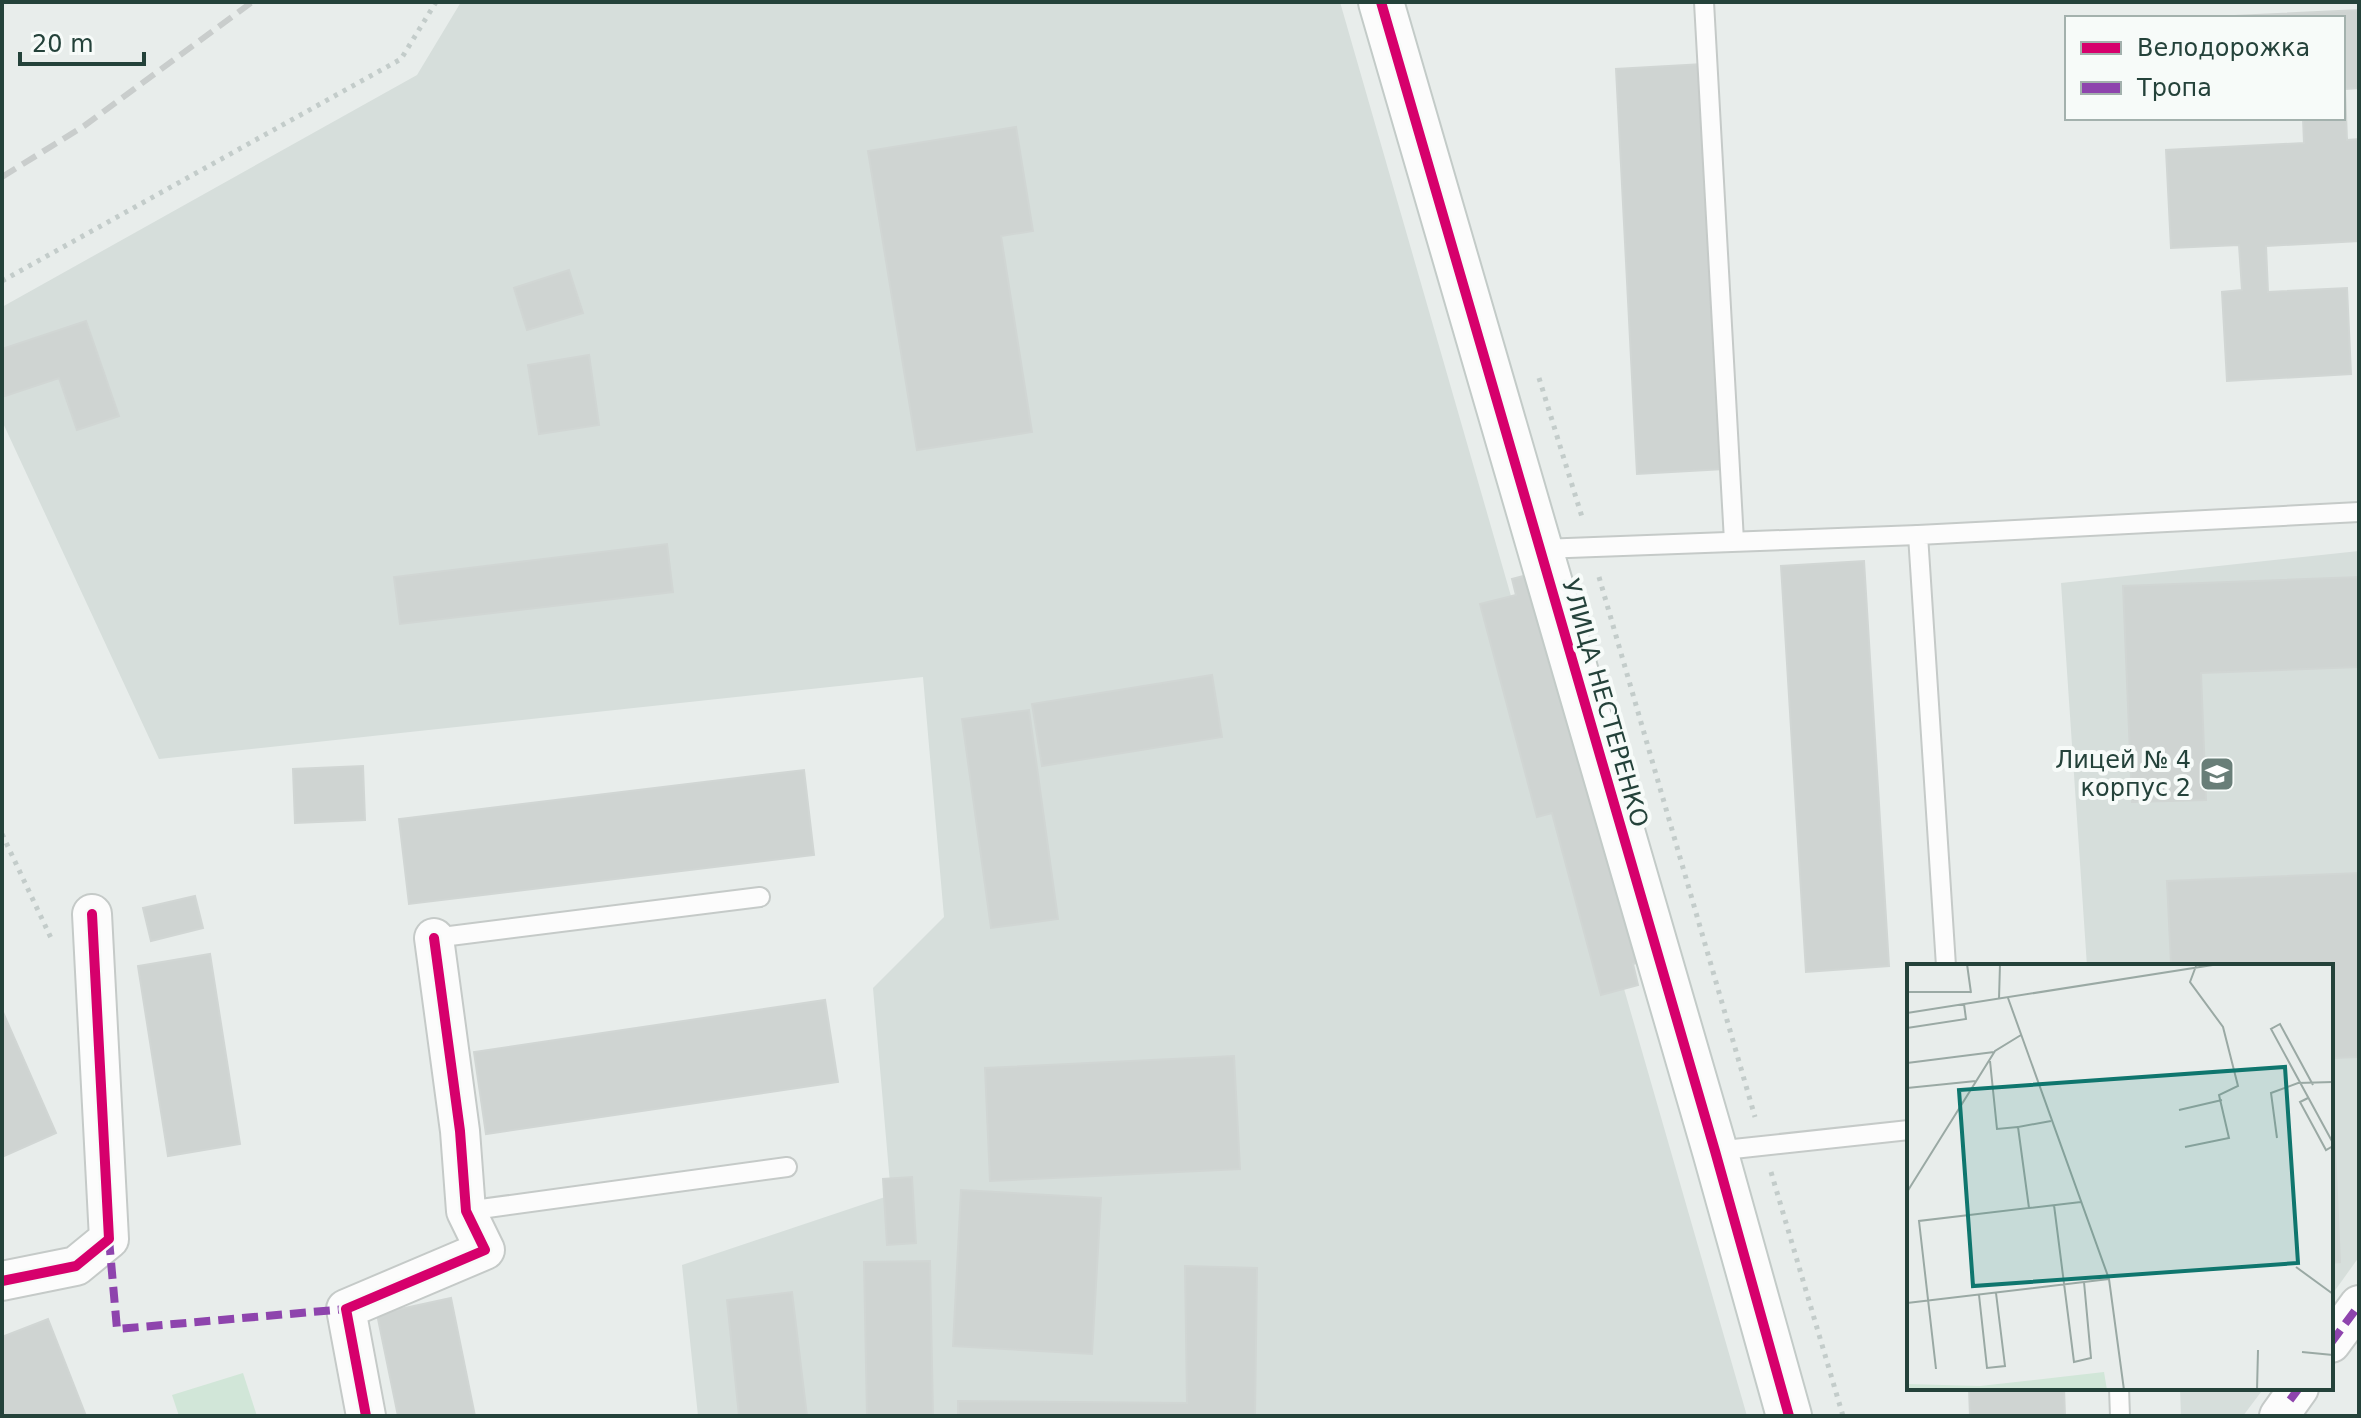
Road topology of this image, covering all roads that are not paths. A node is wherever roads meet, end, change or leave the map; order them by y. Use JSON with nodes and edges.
{"nodes":[{"id":1,"x":1381,"y":2,"type":"edge"},
{"id":2,"x":1704,"y":2,"type":"edge"},
{"id":3,"x":2359,"y":512,"type":"edge"},
{"id":4,"x":1918,"y":535,"type":"junction"},
{"id":5,"x":1734,"y":541,"type":"junction"},
{"id":6,"x":1539,"y":549,"type":"junction"},
{"id":7,"x":760,"y":897,"type":"dead end"},
{"id":8,"x":92,"y":914,"type":"dead end"},
{"id":9,"x":434,"y":938,"type":"joint"},
{"id":10,"x":1946,"y":964,"type":"edge"},
{"id":11,"x":1907,"y":1130,"type":"edge"},
{"id":12,"x":1715,"y":1151,"type":"junction"},
{"id":13,"x":787,"y":1167,"type":"dead end"},
{"id":14,"x":466,"y":1211,"type":"junction"},
{"id":15,"x":2,"y":1281,"type":"edge"},
{"id":16,"x":2359,"y":1305,"type":"edge"},
{"id":17,"x":2333,"y":1340,"type":"edge"},
{"id":18,"x":2119,"y":1390,"type":"edge"},
{"id":19,"x":366,"y":1416,"type":"edge"},
{"id":20,"x":1789,"y":1416,"type":"edge"},
{"id":21,"x":2120,"y":1416,"type":"edge"}],
"edges":[{"from":1,"to":6,"type":"street","name":"УЛИЦА НЕСТЕРЕНКО"},
{"from":2,"to":5,"type":"lane"},
{"from":3,"to":4,"type":"lane"},
{"from":4,"to":5,"type":"lane"},
{"from":4,"to":10,"type":"lane"},
{"from":5,"to":6,"type":"lane"},
{"from":6,"to":12,"type":"street","name":"УЛИЦА НЕСТЕРЕНКО"},
{"from":7,"to":9,"type":"lane"},
{"from":8,"to":15,"type":"street"},
{"from":9,"to":14,"type":"street"},
{"from":11,"to":12,"type":"lane"},
{"from":12,"to":20,"type":"street","name":"УЛИЦА НЕСТЕРЕНКО"},
{"from":13,"to":14,"type":"lane"},
{"from":14,"to":19,"type":"street"},
{"from":16,"to":17,"type":"street"},
{"from":18,"to":21,"type":"lane"}]}
